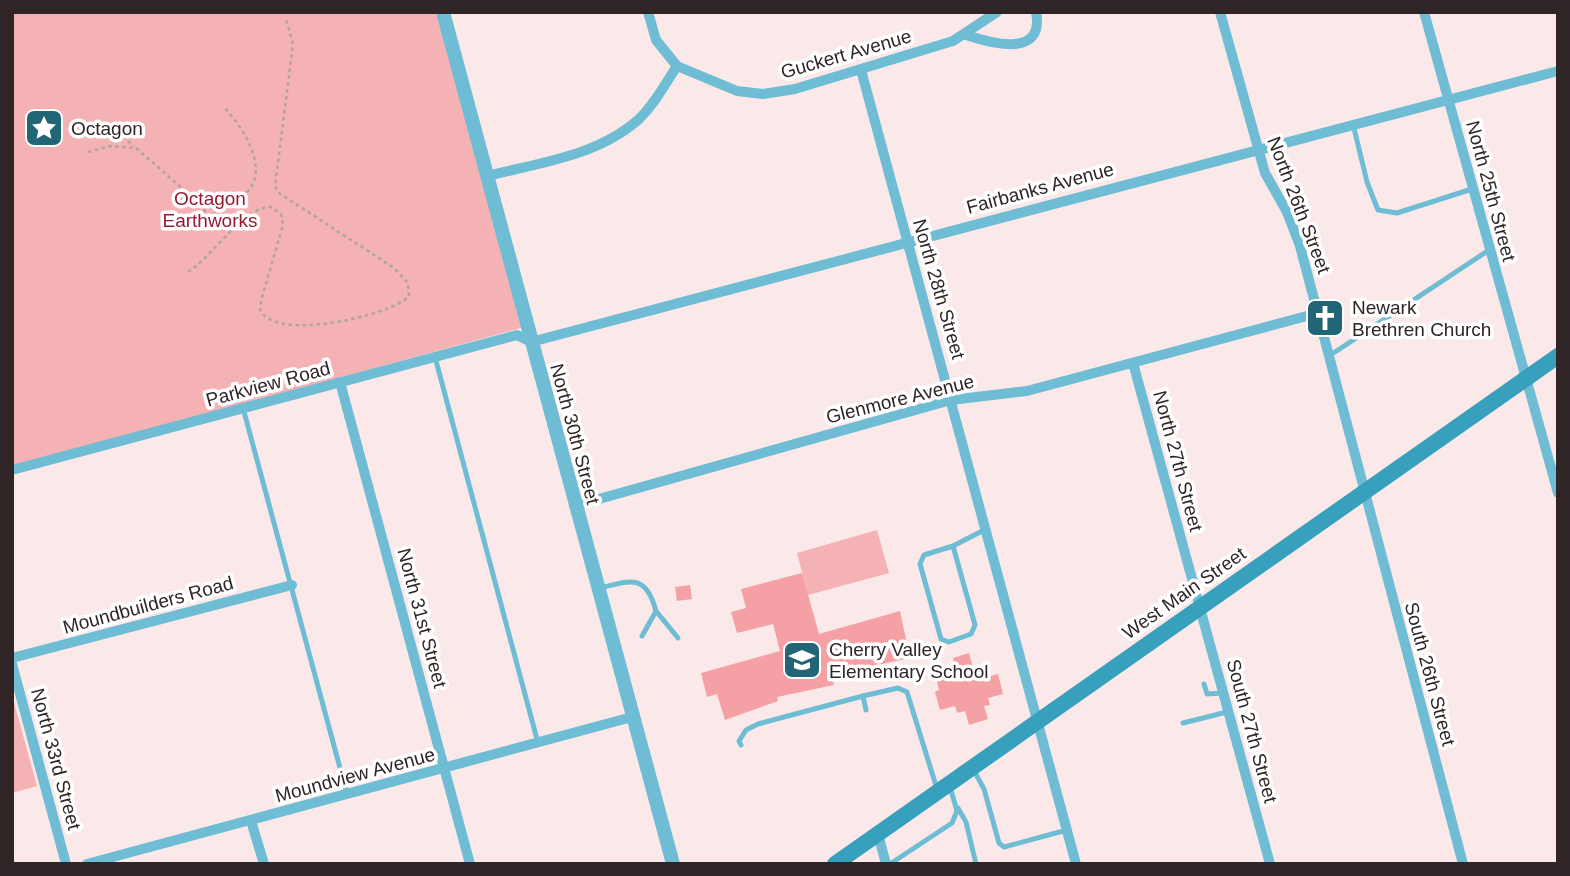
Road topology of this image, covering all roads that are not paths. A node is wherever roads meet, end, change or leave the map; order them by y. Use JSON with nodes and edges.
{"nodes":[{"id":1,"x":443,"y":12,"type":"edge"},
{"id":2,"x":648,"y":12,"type":"edge"},
{"id":3,"x":997,"y":12,"type":"edge"},
{"id":4,"x":1036,"y":12,"type":"edge"},
{"id":5,"x":1220,"y":12,"type":"edge"},
{"id":6,"x":1424,"y":12,"type":"edge"},
{"id":7,"x":966,"y":35,"type":"junction"},
{"id":8,"x":677,"y":66,"type":"junction"},
{"id":9,"x":861,"y":70,"type":"junction"},
{"id":10,"x":1558,"y":71,"type":"edge"},
{"id":11,"x":1448,"y":99,"type":"junction"},
{"id":12,"x":1353,"y":124,"type":"junction"},
{"id":13,"x":1257,"y":148,"type":"junction"},
{"id":14,"x":487,"y":176,"type":"junction"},
{"id":15,"x":1472,"y":189,"type":"junction"},
{"id":16,"x":907,"y":242,"type":"junction"},
{"id":17,"x":1489,"y":250,"type":"junction"},
{"id":18,"x":1318,"y":313,"type":"junction"},
{"id":19,"x":531,"y":342,"type":"junction"},
{"id":20,"x":1329,"y":356,"type":"junction"},
{"id":21,"x":1558,"y":356,"type":"edge"},
{"id":22,"x":435,"y":357,"type":"junction"},
{"id":23,"x":1133,"y":363,"type":"junction"},
{"id":24,"x":1524,"y":380,"type":"junction"},
{"id":25,"x":340,"y":382,"type":"junction"},
{"id":26,"x":951,"y":400,"type":"junction"},
{"id":27,"x":243,"y":408,"type":"junction"},
{"id":28,"x":12,"y":470,"type":"edge"},
{"id":29,"x":1556,"y":478,"type":"edge"},
{"id":30,"x":1363,"y":493,"type":"junction"},
{"id":31,"x":1558,"y":493,"type":"edge"},
{"id":32,"x":574,"y":506,"type":"junction"},
{"id":33,"x":986,"y":528,"type":"junction"},
{"id":34,"x":953,"y":546,"type":"junction"},
{"id":35,"x":292,"y":585,"type":"junction"},
{"id":36,"x":597,"y":588,"type":"junction"},
{"id":37,"x":1200,"y":608,"type":"junction"},
{"id":38,"x":656,"y":611,"type":"junction"},
{"id":39,"x":642,"y":636,"type":"dead end"},
{"id":40,"x":678,"y":638,"type":"dead end"},
{"id":41,"x":12,"y":659,"type":"edge"},
{"id":42,"x":12,"y":664,"type":"edge"},
{"id":43,"x":1204,"y":684,"type":"dead end"},
{"id":44,"x":1223,"y":693,"type":"junction"},
{"id":45,"x":863,"y":696,"type":"junction"},
{"id":46,"x":866,"y":710,"type":"dead end"},
{"id":47,"x":1228,"y":711,"type":"junction"},
{"id":48,"x":632,"y":717,"type":"junction"},
{"id":49,"x":1038,"y":721,"type":"junction"},
{"id":50,"x":1183,"y":723,"type":"dead end"},
{"id":51,"x":538,"y":743,"type":"junction"},
{"id":52,"x":741,"y":745,"type":"dead end"},
{"id":53,"x":972,"y":768,"type":"junction"},
{"id":54,"x":445,"y":769,"type":"junction"},
{"id":55,"x":943,"y":788,"type":"junction"},
{"id":56,"x":347,"y":795,"type":"junction"},
{"id":57,"x":957,"y":806,"type":"junction"},
{"id":58,"x":251,"y":821,"type":"junction"},
{"id":59,"x":1067,"y":830,"type":"junction"},
{"id":60,"x":878,"y":834,"type":"junction"},
{"id":61,"x":899,"y":861,"type":"edge"},
{"id":62,"x":669,"y":862,"type":"edge"},
{"id":63,"x":66,"y":864,"type":"edge"},
{"id":64,"x":87,"y":864,"type":"edge"},
{"id":65,"x":264,"y":864,"type":"edge"},
{"id":66,"x":470,"y":864,"type":"edge"},
{"id":67,"x":835,"y":864,"type":"edge"},
{"id":68,"x":888,"y":864,"type":"edge"},
{"id":69,"x":976,"y":864,"type":"edge"},
{"id":70,"x":1076,"y":864,"type":"edge"},
{"id":71,"x":1270,"y":864,"type":"edge"},
{"id":72,"x":1463,"y":864,"type":"edge"}],
"edges":[{"from":1,"to":14,"type":"street","name":"North 30th Street"},
{"from":2,"to":8,"type":"street"},
{"from":3,"to":7,"type":"street","name":"Guckert Avenue"},
{"from":4,"to":7,"type":"street"},
{"from":5,"to":13,"type":"street","name":"North 26th Street"},
{"from":6,"to":11,"type":"street","name":"North 25th Street"},
{"from":7,"to":9,"type":"street","name":"Guckert Avenue"},
{"from":8,"to":9,"type":"street","name":"Guckert Avenue"},
{"from":8,"to":14,"type":"street"},
{"from":9,"to":16,"type":"street","name":"North 28th Street"},
{"from":10,"to":11,"type":"street","name":"Fairbanks Avenue"},
{"from":11,"to":12,"type":"street","name":"Fairbanks Avenue"},
{"from":11,"to":15,"type":"street","name":"North 25th Street"},
{"from":12,"to":13,"type":"street","name":"Fairbanks Avenue"},
{"from":12,"to":15,"type":"lane"},
{"from":13,"to":16,"type":"street","name":"Fairbanks Avenue"},
{"from":13,"to":18,"type":"street","name":"North 26th Street"},
{"from":14,"to":19,"type":"street","name":"North 30th Street"},
{"from":15,"to":17,"type":"street","name":"North 25th Street"},
{"from":16,"to":19,"type":"street","name":"Fairbanks Avenue"},
{"from":16,"to":26,"type":"street","name":"North 28th Street"},
{"from":17,"to":20,"type":"lane"},
{"from":17,"to":24,"type":"street","name":"North 25th Street"},
{"from":18,"to":20,"type":"street","name":"North 26th Street"},
{"from":18,"to":23,"type":"street","name":"Glenmore Avenue"},
{"from":19,"to":22,"type":"street","name":"Parkview Road"},
{"from":19,"to":32,"type":"street","name":"North 30th Street"},
{"from":20,"to":30,"type":"street","name":"North 26th Street"},
{"from":21,"to":24,"type":"main road","name":"West Main Street"},
{"from":22,"to":25,"type":"street","name":"Parkview Road"},
{"from":22,"to":51,"type":"lane"},
{"from":23,"to":26,"type":"street","name":"Glenmore Avenue"},
{"from":23,"to":37,"type":"street","name":"North 27th Street"},
{"from":24,"to":29,"type":"street","name":"North 25th Street"},
{"from":24,"to":30,"type":"main road","name":"West Main Street"},
{"from":25,"to":27,"type":"street","name":"Parkview Road"},
{"from":25,"to":54,"type":"street","name":"North 31st Street"},
{"from":26,"to":32,"type":"street","name":"Glenmore Avenue"},
{"from":26,"to":33,"type":"street","name":"North 28th Street"},
{"from":27,"to":28,"type":"street","name":"Parkview Road"},
{"from":27,"to":35,"type":"lane"},
{"from":29,"to":31,"type":"street","name":"North 25th Street"},
{"from":30,"to":37,"type":"main road","name":"West Main Street"},
{"from":30,"to":72,"type":"street","name":"South 26th Street"},
{"from":32,"to":36,"type":"street","name":"North 30th Street"},
{"from":33,"to":34,"type":"lane"},
{"from":33,"to":49,"type":"street","name":"North 28th Street"},
{"from":34,"to":34,"type":"lane"},
{"from":35,"to":41,"type":"street","name":"Moundbuilders Road"},
{"from":35,"to":56,"type":"lane"},
{"from":36,"to":38,"type":"lane"},
{"from":36,"to":48,"type":"street","name":"North 30th Street"},
{"from":37,"to":44,"type":"street","name":"South 27th Street"},
{"from":37,"to":49,"type":"main road","name":"West Main Street"},
{"from":38,"to":39,"type":"lane"},
{"from":38,"to":40,"type":"lane"},
{"from":42,"to":63,"type":"street","name":"North 33rd Street"},
{"from":43,"to":44,"type":"lane"},
{"from":44,"to":47,"type":"street","name":"South 27th Street"},
{"from":45,"to":46,"type":"lane"},
{"from":45,"to":52,"type":"lane"},
{"from":45,"to":55,"type":"lane"},
{"from":47,"to":50,"type":"lane"},
{"from":47,"to":71,"type":"street","name":"South 27th Street"},
{"from":48,"to":51,"type":"street","name":"Moundview Avenue"},
{"from":48,"to":62,"type":"street","name":"North 30th Street"},
{"from":49,"to":53,"type":"main road","name":"West Main Street"},
{"from":49,"to":59,"type":"street","name":"North 28th Street"},
{"from":51,"to":54,"type":"street","name":"Moundview Avenue"},
{"from":53,"to":55,"type":"main road","name":"West Main Street"},
{"from":53,"to":59,"type":"lane"},
{"from":54,"to":56,"type":"street","name":"Moundview Avenue"},
{"from":54,"to":66,"type":"street","name":"North 31st Street"},
{"from":55,"to":57,"type":"lane"},
{"from":55,"to":60,"type":"main road","name":"West Main Street"},
{"from":56,"to":58,"type":"street","name":"Moundview Avenue"},
{"from":57,"to":61,"type":"lane"},
{"from":57,"to":69,"type":"lane"},
{"from":58,"to":64,"type":"street","name":"Moundview Avenue"},
{"from":58,"to":65,"type":"street"},
{"from":59,"to":70,"type":"street","name":"North 28th Street"},
{"from":60,"to":67,"type":"main road","name":"West Main Street"},
{"from":60,"to":68,"type":"street"},
{"from":61,"to":68,"type":"lane"}]}
